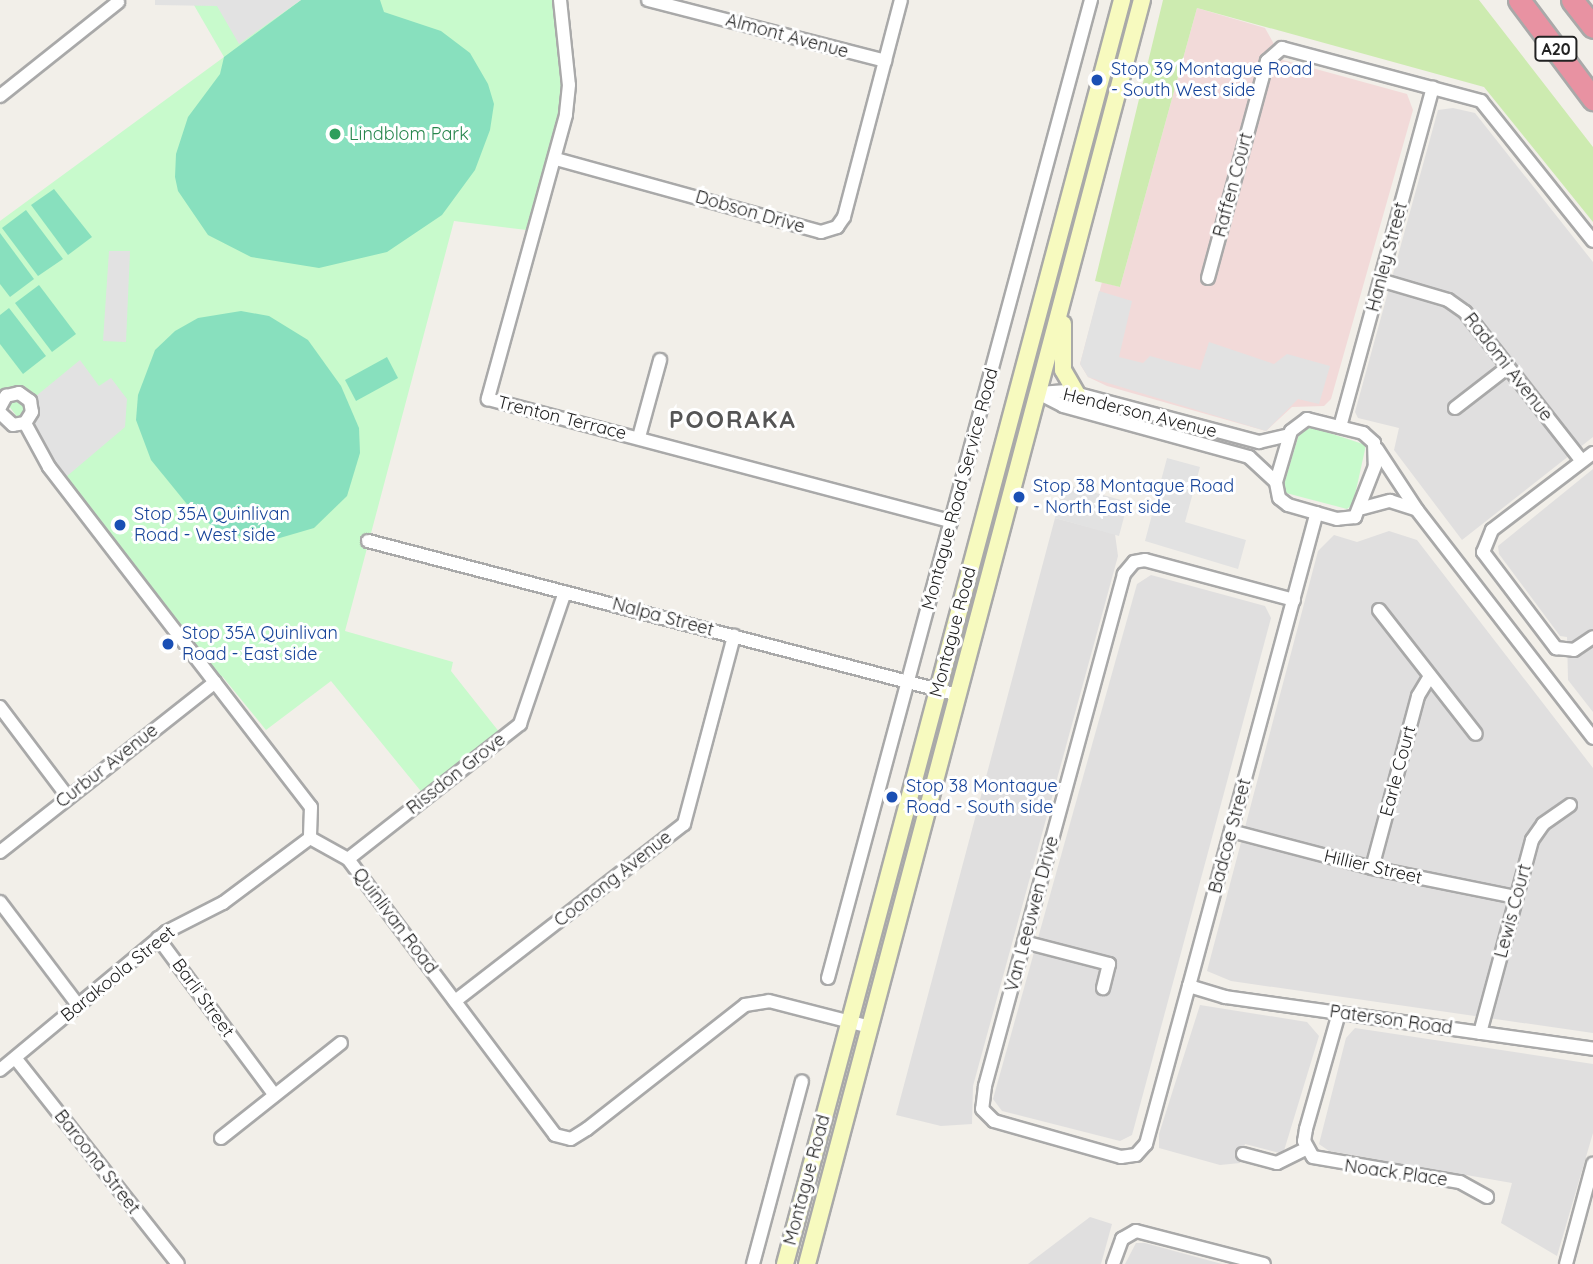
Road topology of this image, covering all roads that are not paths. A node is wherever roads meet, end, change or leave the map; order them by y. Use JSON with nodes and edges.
{"nodes":[{"id":1,"x":560,"y":0,"type":"edge"},
{"id":2,"x":648,"y":0,"type":"edge"},
{"id":3,"x":901,"y":0,"type":"edge"},
{"id":4,"x":1091,"y":0,"type":"edge"},
{"id":5,"x":1122,"y":0,"type":"edge"},
{"id":6,"x":1142,"y":0,"type":"edge"},
{"id":7,"x":1518,"y":0,"type":"edge"},
{"id":8,"x":1572,"y":0,"type":"edge"},
{"id":9,"x":118,"y":2,"type":"dead end"},
{"id":10,"x":1593,"y":27,"type":"edge"},
{"id":11,"x":885,"y":61,"type":"junction"},
{"id":12,"x":1433,"y":87,"type":"junction"},
{"id":13,"x":0,"y":96,"type":"edge"},
{"id":14,"x":1593,"y":99,"type":"edge"},
{"id":15,"x":555,"y":159,"type":"junction"},
{"id":16,"x":1593,"y":241,"type":"edge"},
{"id":17,"x":1208,"y":278,"type":"dead end"},
{"id":18,"x":1380,"y":280,"type":"junction"},
{"id":19,"x":1063,"y":301,"type":"junction"},
{"id":20,"x":660,"y":360,"type":"dead end"},
{"id":21,"x":1508,"y":367,"type":"junction"},
{"id":22,"x":1019,"y":387,"type":"junction"},
{"id":23,"x":1038,"y":393,"type":"junction"},
{"id":24,"x":1077,"y":394,"type":"junction"},
{"id":25,"x":2,"y":397,"type":"edge"},
{"id":26,"x":1455,"y":408,"type":"dead end"},
{"id":27,"x":0,"y":413,"type":"edge"},
{"id":28,"x":24,"y":423,"type":"junction"},
{"id":29,"x":1340,"y":427,"type":"junction"},
{"id":30,"x":1289,"y":435,"type":"junction"},
{"id":31,"x":639,"y":437,"type":"junction"},
{"id":32,"x":1377,"y":449,"type":"junction"},
{"id":33,"x":1593,"y":453,"type":"edge"},
{"id":34,"x":1582,"y":461,"type":"junction"},
{"id":35,"x":1276,"y":482,"type":"junction"},
{"id":36,"x":1363,"y":508,"type":"junction"},
{"id":37,"x":1417,"y":510,"type":"junction"},
{"id":38,"x":1317,"y":513,"type":"junction"},
{"id":39,"x":951,"y":521,"type":"junction"},
{"id":40,"x":368,"y":541,"type":"dead end"},
{"id":41,"x":565,"y":592,"type":"junction"},
{"id":42,"x":1294,"y":600,"type":"junction"},
{"id":43,"x":1379,"y":610,"type":"dead end"},
{"id":44,"x":734,"y":636,"type":"junction"},
{"id":45,"x":1593,"y":637,"type":"edge"},
{"id":46,"x":1430,"y":676,"type":"junction"},
{"id":47,"x":215,"y":682,"type":"junction"},
{"id":48,"x":908,"y":682,"type":"junction"},
{"id":49,"x":938,"y":690,"type":"junction"},
{"id":50,"x":958,"y":695,"type":"junction"},
{"id":51,"x":0,"y":707,"type":"edge"},
{"id":52,"x":1476,"y":734,"type":"dead end"},
{"id":53,"x":1593,"y":738,"type":"edge"},
{"id":54,"x":67,"y":796,"type":"junction"},
{"id":55,"x":1570,"y":805,"type":"dead end"},
{"id":56,"x":1231,"y":831,"type":"junction"},
{"id":57,"x":310,"y":838,"type":"junction"},
{"id":58,"x":0,"y":852,"type":"edge"},
{"id":59,"x":348,"y":859,"type":"junction"},
{"id":60,"x":1372,"y":868,"type":"junction"},
{"id":61,"x":1516,"y":897,"type":"junction"},
{"id":62,"x":0,"y":902,"type":"edge"},
{"id":63,"x":159,"y":938,"type":"junction"},
{"id":64,"x":1024,"y":942,"type":"junction"},
{"id":65,"x":828,"y":978,"type":"dead end"},
{"id":66,"x":1189,"y":986,"type":"junction"},
{"id":67,"x":1103,"y":988,"type":"dead end"},
{"id":68,"x":455,"y":1001,"type":"junction"},
{"id":69,"x":78,"y":1004,"type":"junction"},
{"id":70,"x":1339,"y":1013,"type":"junction"},
{"id":71,"x":850,"y":1023,"type":"junction"},
{"id":72,"x":870,"y":1027,"type":"junction"},
{"id":73,"x":1480,"y":1033,"type":"junction"},
{"id":74,"x":341,"y":1043,"type":"dead end"},
{"id":75,"x":1593,"y":1049,"type":"edge"},
{"id":76,"x":16,"y":1059,"type":"junction"},
{"id":77,"x":0,"y":1070,"type":"edge"},
{"id":78,"x":802,"y":1081,"type":"dead end"},
{"id":79,"x":274,"y":1094,"type":"junction"},
{"id":80,"x":221,"y":1138,"type":"dead end"},
{"id":81,"x":1306,"y":1149,"type":"junction"},
{"id":82,"x":1244,"y":1154,"type":"dead end"},
{"id":83,"x":1136,"y":1155,"type":"joint"},
{"id":84,"x":1593,"y":1164,"type":"edge"},
{"id":85,"x":1487,"y":1197,"type":"dead end"},
{"id":86,"x":178,"y":1264,"type":"edge"},
{"id":87,"x":753,"y":1264,"type":"edge"},
{"id":88,"x":785,"y":1264,"type":"edge"},
{"id":89,"x":807,"y":1264,"type":"edge"},
{"id":90,"x":1113,"y":1264,"type":"edge"},
{"id":91,"x":1264,"y":1264,"type":"edge"},
{"id":92,"x":1566,"y":1264,"type":"edge"}],
"edges":[{"from":1,"to":15,"type":"street","name":"Trenton Terrace"},
{"from":2,"to":11,"type":"street","name":"Almont Avenue"},
{"from":3,"to":11,"type":"street","name":"Dobson Drive"},
{"from":4,"to":39,"type":"street","name":"Montague Road Service Road"},
{"from":5,"to":22,"type":"main road","name":"Montague Road"},
{"from":6,"to":19,"type":"main road","name":"Montague Road"},
{"from":7,"to":14,"type":"highway","number":"A20"},
{"from":8,"to":10,"type":"highway","number":"A20"},
{"from":9,"to":13,"type":"street"},
{"from":11,"to":15,"type":"street","name":"Dobson Drive"},
{"from":12,"to":16,"type":"street"},
{"from":12,"to":17,"type":"street","name":"Raffen Court"},
{"from":12,"to":18,"type":"street","name":"Hanley Street"},
{"from":15,"to":31,"type":"street","name":"Trenton Terrace"},
{"from":18,"to":21,"type":"street","name":"Radomi Avenue"},
{"from":18,"to":29,"type":"street","name":"Hanley Street"},
{"from":19,"to":23,"type":"main road","name":"Montague Road"},
{"from":19,"to":24,"type":"main road"},
{"from":20,"to":31,"type":"street"},
{"from":21,"to":26,"type":"street"},
{"from":21,"to":34,"type":"street","name":"Radomi Avenue"},
{"from":22,"to":23,"type":"main road"},
{"from":22,"to":49,"type":"main road","name":"Montague Road"},
{"from":23,"to":24,"type":"street","name":"Henderson Avenue"},
{"from":23,"to":35,"type":"street","name":"Henderson Avenue"},
{"from":23,"to":50,"type":"main road","name":"Montague Road"},
{"from":24,"to":30,"type":"street","name":"Henderson Avenue"},
{"from":25,"to":28,"type":"street"},
{"from":27,"to":28,"type":"street"},
{"from":28,"to":47,"type":"street"},
{"from":29,"to":30,"type":"street"},
{"from":29,"to":32,"type":"street"},
{"from":30,"to":35,"type":"street"},
{"from":31,"to":39,"type":"street","name":"Trenton Terrace"},
{"from":32,"to":36,"type":"street"},
{"from":32,"to":37,"type":"street"},
{"from":33,"to":34,"type":"street"},
{"from":34,"to":45,"type":"street"},
{"from":35,"to":38,"type":"street"},
{"from":36,"to":37,"type":"street"},
{"from":36,"to":38,"type":"street"},
{"from":37,"to":53,"type":"street"},
{"from":38,"to":42,"type":"street","name":"Badcoe Street"},
{"from":39,"to":48,"type":"street","name":"Montague Road Service Road"},
{"from":40,"to":41,"type":"street","name":"Nalpa Street"},
{"from":41,"to":44,"type":"street","name":"Nalpa Street"},
{"from":41,"to":59,"type":"street","name":"Rissdon Grove"},
{"from":42,"to":56,"type":"street","name":"Badcoe Street"},
{"from":42,"to":64,"type":"street","name":"Van Leeuwen Drive"},
{"from":43,"to":46,"type":"street"},
{"from":44,"to":48,"type":"street","name":"Nalpa Street"},
{"from":44,"to":68,"type":"street","name":"Coonong Avenue"},
{"from":46,"to":52,"type":"street"},
{"from":46,"to":60,"type":"street","name":"Earle Court"},
{"from":47,"to":54,"type":"street","name":"Curbur Avenue"},
{"from":47,"to":57,"type":"street"},
{"from":48,"to":49,"type":"street","name":"Nalpa Street"},
{"from":48,"to":65,"type":"street","name":"Montague Road Service Road"},
{"from":49,"to":50,"type":"street","name":"Nalpa Street"},
{"from":49,"to":71,"type":"main road","name":"Montague Road"},
{"from":50,"to":72,"type":"main road","name":"Montague Road"},
{"from":51,"to":54,"type":"street"},
{"from":54,"to":58,"type":"street","name":"Curbur Avenue"},
{"from":55,"to":61,"type":"street","name":"Lewis Court"},
{"from":56,"to":60,"type":"street","name":"Hillier Street"},
{"from":56,"to":66,"type":"street","name":"Badcoe Street"},
{"from":57,"to":59,"type":"street","name":"Quinlivan Road"},
{"from":57,"to":63,"type":"street","name":"Barakoola Street"},
{"from":59,"to":68,"type":"street","name":"Quinlivan Road"},
{"from":60,"to":61,"type":"street","name":"Hillier Street"},
{"from":61,"to":73,"type":"street","name":"Lewis Court"},
{"from":62,"to":69,"type":"street"},
{"from":63,"to":69,"type":"street","name":"Barakoola Street"},
{"from":63,"to":79,"type":"street","name":"Barli Street"},
{"from":64,"to":67,"type":"street"},
{"from":64,"to":83,"type":"street","name":"Van Leeuwen Drive"},
{"from":66,"to":70,"type":"street","name":"Paterson Road"},
{"from":66,"to":83,"type":"street","name":"Badcoe Street"},
{"from":68,"to":71,"type":"street","name":"Quinlivan Road"},
{"from":69,"to":76,"type":"street","name":"Barakoola Street"},
{"from":70,"to":73,"type":"street","name":"Paterson Road"},
{"from":70,"to":81,"type":"street"},
{"from":71,"to":72,"type":"street","name":"Quinlivan Road"},
{"from":71,"to":88,"type":"main road","name":"Montague Road"},
{"from":72,"to":89,"type":"main road","name":"Montague Road"},
{"from":73,"to":75,"type":"street","name":"Paterson Road"},
{"from":74,"to":79,"type":"street"},
{"from":76,"to":77,"type":"street","name":"Barakoola Street"},
{"from":76,"to":86,"type":"street","name":"Baroona Street"},
{"from":78,"to":87,"type":"street"},
{"from":79,"to":80,"type":"street"},
{"from":81,"to":82,"type":"street"},
{"from":81,"to":85,"type":"street","name":"Noack Place"},
{"from":84,"to":92,"type":"street"},
{"from":90,"to":91,"type":"street"}]}
